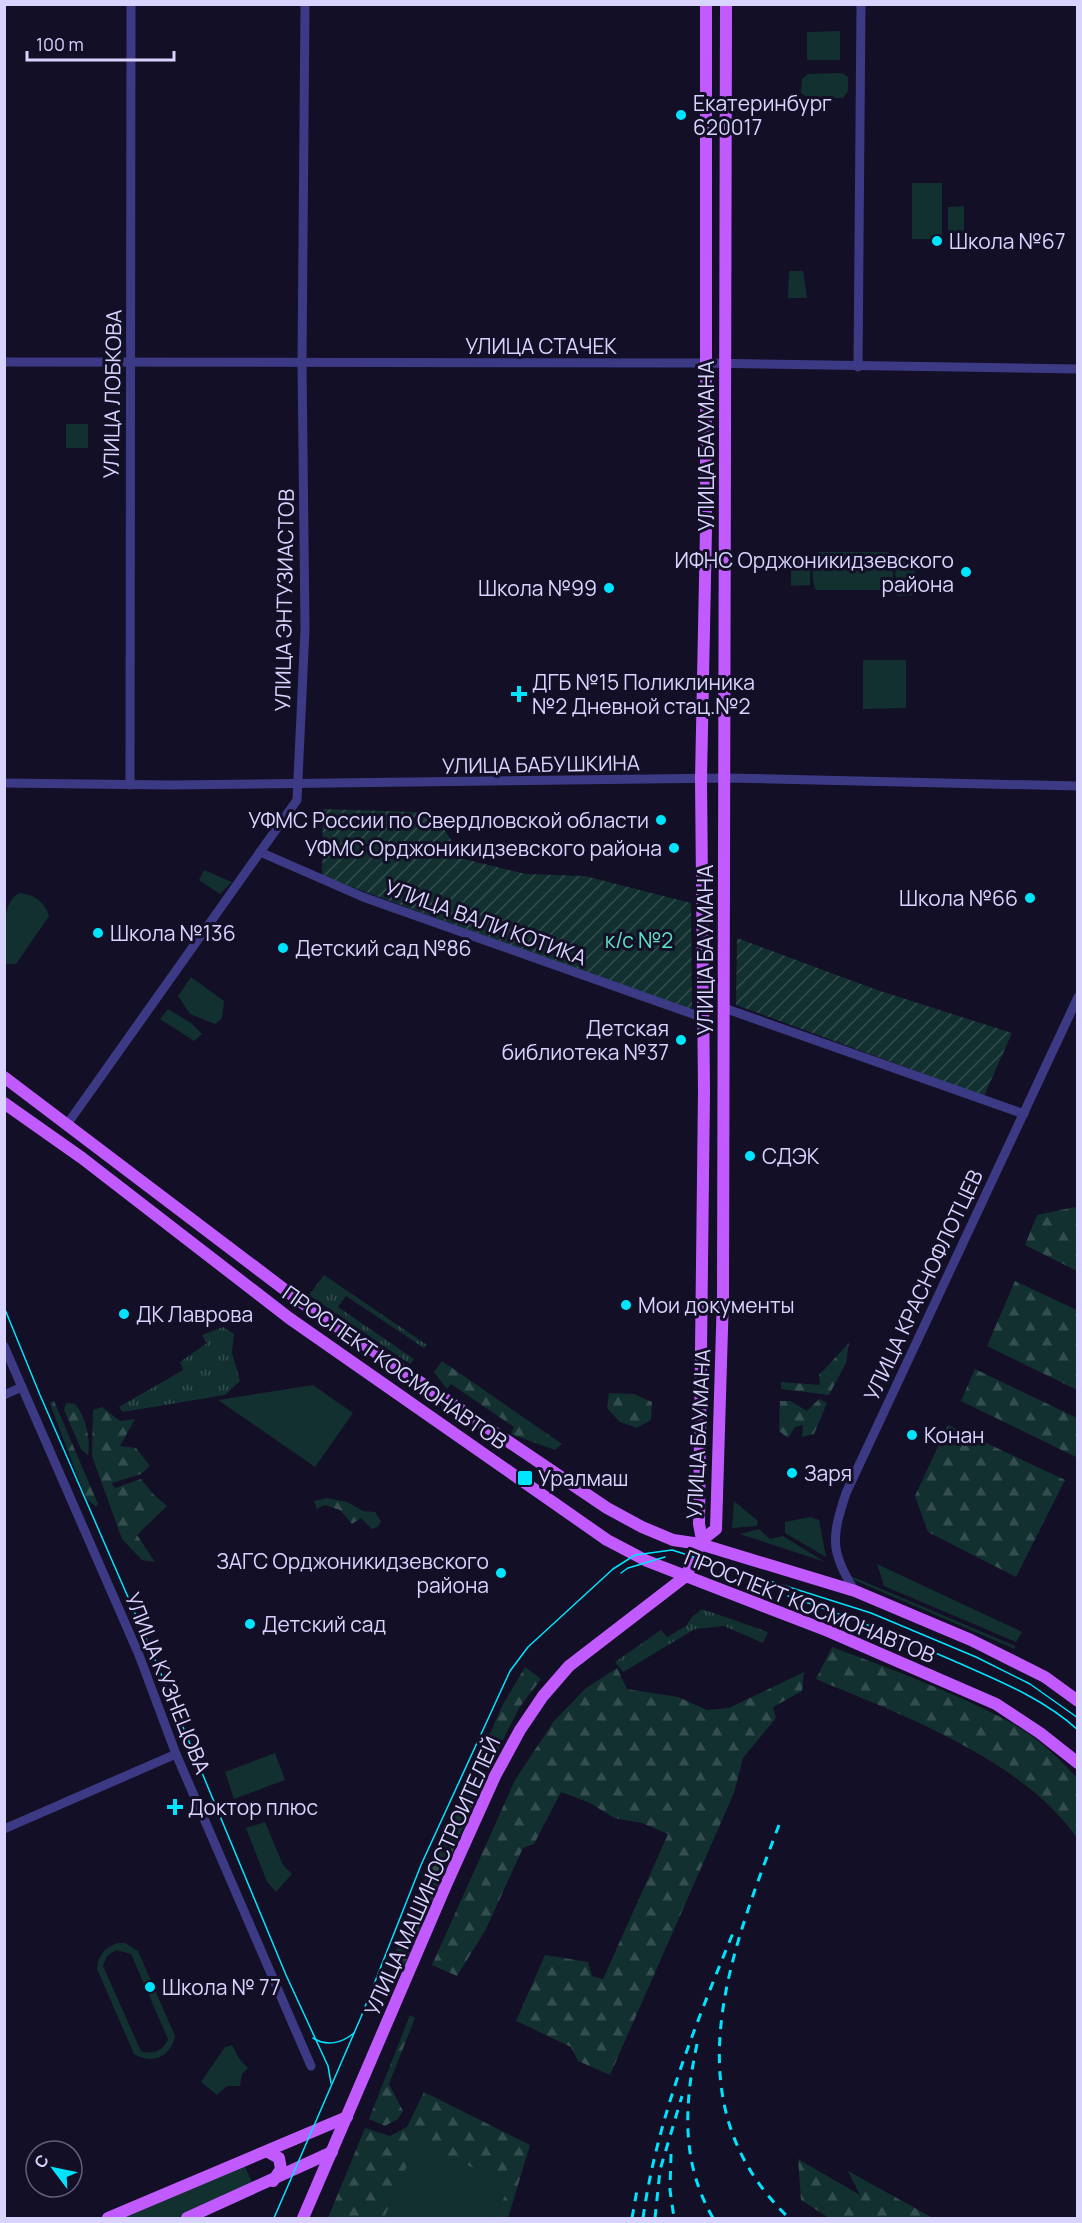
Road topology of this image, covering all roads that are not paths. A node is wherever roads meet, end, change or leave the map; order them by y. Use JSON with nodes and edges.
{"nodes":[{"id":1,"x":131,"y":4,"type":"edge"},
{"id":2,"x":305,"y":4,"type":"edge"},
{"id":3,"x":706,"y":4,"type":"edge"},
{"id":4,"x":726,"y":4,"type":"edge"},
{"id":5,"x":861,"y":4,"type":"edge"},
{"id":6,"x":4,"y":362,"type":"edge"},
{"id":7,"x":130,"y":363,"type":"junction"},
{"id":8,"x":302,"y":363,"type":"junction"},
{"id":9,"x":704,"y":363,"type":"junction"},
{"id":10,"x":725,"y":364,"type":"junction"},
{"id":11,"x":858,"y":367,"type":"junction"},
{"id":12,"x":1077,"y":369,"type":"edge"},
{"id":13,"x":726,"y":778,"type":"junction"},
{"id":14,"x":701,"y":779,"type":"junction"},
{"id":15,"x":4,"y":783,"type":"edge"},
{"id":16,"x":298,"y":783,"type":"junction"},
{"id":17,"x":130,"y":784,"type":"junction"},
{"id":18,"x":1077,"y":786,"type":"edge"},
{"id":19,"x":260,"y":852,"type":"junction"},
{"id":20,"x":1077,"y":998,"type":"edge"},
{"id":21,"x":724,"y":1008,"type":"junction"},
{"id":22,"x":704,"y":1018,"type":"junction"},
{"id":23,"x":4,"y":1077,"type":"edge"},
{"id":24,"x":4,"y":1103,"type":"edge"},
{"id":25,"x":1024,"y":1114,"type":"junction"},
{"id":26,"x":68,"y":1123,"type":"junction"},
{"id":27,"x":4,"y":1346,"type":"edge"},
{"id":28,"x":22,"y":1387,"type":"junction"},
{"id":29,"x":4,"y":1395,"type":"edge"},
{"id":30,"x":701,"y":1542,"type":"junction"},
{"id":31,"x":686,"y":1576,"type":"junction"},
{"id":32,"x":855,"y":1591,"type":"junction"},
{"id":33,"x":1077,"y":1701,"type":"edge"},
{"id":34,"x":176,"y":1754,"type":"junction"},
{"id":35,"x":1077,"y":1763,"type":"edge"},
{"id":36,"x":4,"y":1829,"type":"edge"},
{"id":37,"x":310,"y":2066,"type":"dead end"},
{"id":38,"x":347,"y":2117,"type":"junction"},
{"id":39,"x":268,"y":2152,"type":"junction"},
{"id":40,"x":332,"y":2152,"type":"junction"},
{"id":41,"x":272,"y":2182,"type":"junction"},
{"id":42,"x":108,"y":2218,"type":"edge"},
{"id":43,"x":187,"y":2218,"type":"edge"},
{"id":44,"x":303,"y":2218,"type":"edge"}],
"edges":[{"from":1,"to":7,"type":"street","name":"УЛИЦА ЛОБКОВА"},
{"from":2,"to":8,"type":"street","name":"УЛИЦА ЭНТУЗИАСТОВ"},
{"from":3,"to":9,"type":"main road","name":"УЛИЦА БАУМАНА"},
{"from":4,"to":10,"type":"main road","name":"УЛИЦА БАУМАНА"},
{"from":5,"to":11,"type":"street"},
{"from":6,"to":7,"type":"street","name":"УЛИЦА СТАЧЕК"},
{"from":7,"to":8,"type":"street","name":"УЛИЦА СТАЧЕК"},
{"from":7,"to":17,"type":"street","name":"УЛИЦА ЛОБКОВА"},
{"from":8,"to":9,"type":"street","name":"УЛИЦА СТАЧЕК"},
{"from":8,"to":16,"type":"street","name":"УЛИЦА ЭНТУЗИАСТОВ"},
{"from":9,"to":10,"type":"street","name":"УЛИЦА СТАЧЕК"},
{"from":9,"to":14,"type":"main road","name":"УЛИЦА БАУМАНА"},
{"from":10,"to":11,"type":"street","name":"УЛИЦА СТАЧЕК"},
{"from":10,"to":13,"type":"main road","name":"УЛИЦА БАУМАНА"},
{"from":11,"to":12,"type":"street","name":"УЛИЦА СТАЧЕК"},
{"from":13,"to":14,"type":"street","name":"УЛИЦА БАБУШКИНА"},
{"from":13,"to":18,"type":"street","name":"УЛИЦА БАБУШКИНА"},
{"from":13,"to":21,"type":"main road","name":"УЛИЦА БАУМАНА"},
{"from":14,"to":16,"type":"street","name":"УЛИЦА БАБУШКИНА"},
{"from":14,"to":22,"type":"main road","name":"УЛИЦА БАУМАНА"},
{"from":15,"to":17,"type":"street","name":"УЛИЦА БАБУШКИНА"},
{"from":16,"to":17,"type":"street","name":"УЛИЦА БАБУШКИНА"},
{"from":16,"to":19,"type":"street","name":"УЛИЦА ЭНТУЗИАСТОВ"},
{"from":19,"to":22,"type":"street","name":"УЛИЦА ВАЛИ КОТИКА"},
{"from":19,"to":26,"type":"street","name":"УЛИЦА ЭНТУЗИАСТОВ"},
{"from":20,"to":25,"type":"street","name":"УЛИЦА КРАСНОФЛОТЦЕВ"},
{"from":21,"to":25,"type":"street"},
{"from":21,"to":30,"type":"main road","name":"УЛИЦА БАУМАНА"},
{"from":22,"to":30,"type":"main road","name":"УЛИЦА БАУМАНА"},
{"from":23,"to":26,"type":"main road","name":"ПРОСПЕКТ КОСМОНАВТОВ"},
{"from":24,"to":31,"type":"main road","name":"ПРОСПЕКТ КОСМОНАВТОВ"},
{"from":25,"to":32,"type":"street","name":"УЛИЦА КРАСНОФЛОТЦЕВ"},
{"from":26,"to":30,"type":"main road","name":"ПРОСПЕКТ КОСМОНАВТОВ"},
{"from":27,"to":28,"type":"street","name":"УЛИЦА КУЗНЕЦОВА"},
{"from":28,"to":29,"type":"street"},
{"from":28,"to":34,"type":"street","name":"УЛИЦА КУЗНЕЦОВА"},
{"from":30,"to":31,"type":"main road","name":"УЛИЦА МАШИНОСТРОИТЕЛЕЙ"},
{"from":30,"to":32,"type":"main road","name":"ПРОСПЕКТ КОСМОНАВТОВ"},
{"from":31,"to":35,"type":"main road","name":"ПРОСПЕКТ КОСМОНАВТОВ"},
{"from":31,"to":38,"type":"main road","name":"УЛИЦА МАШИНОСТРОИТЕЛЕЙ"},
{"from":32,"to":33,"type":"main road","name":"ПРОСПЕКТ КОСМОНАВТОВ"},
{"from":34,"to":36,"type":"street"},
{"from":34,"to":37,"type":"street","name":"УЛИЦА КУЗНЕЦОВА"},
{"from":38,"to":39,"type":"main road"},
{"from":38,"to":40,"type":"main road","name":"УЛИЦА МАШИНОСТРОИТЕЛЕЙ"},
{"from":39,"to":41,"type":"main road"},
{"from":39,"to":42,"type":"main road"},
{"from":40,"to":41,"type":"main road"},
{"from":40,"to":44,"type":"main road","name":"УЛИЦА МАШИНОСТРОИТЕЛЕЙ"},
{"from":41,"to":43,"type":"main road"}]}
